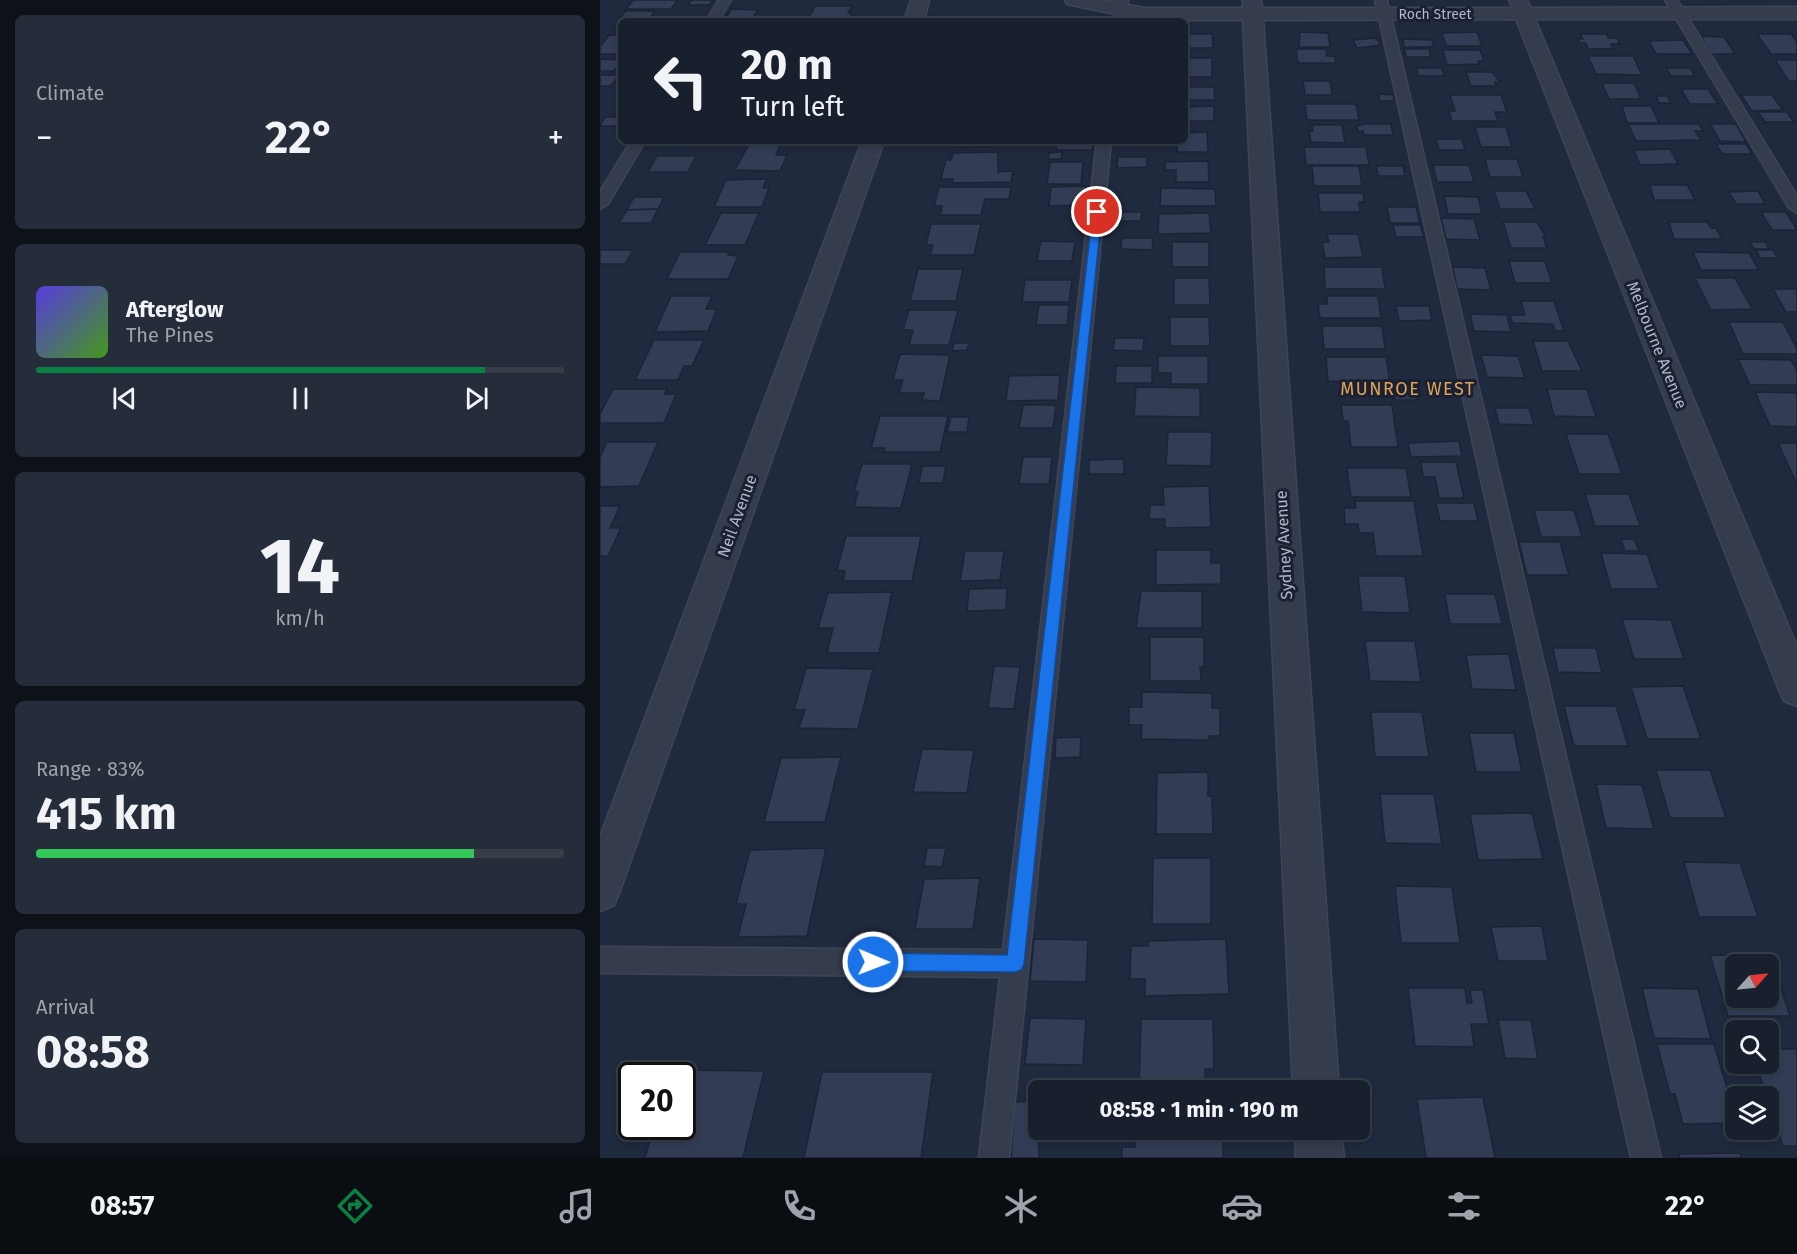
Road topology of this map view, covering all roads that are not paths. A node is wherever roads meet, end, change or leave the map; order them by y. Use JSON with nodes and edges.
{"nodes":[{"id":1,"x":725,"y":0,"type":"edge"},
{"id":2,"x":920,"y":0,"type":"edge"},
{"id":3,"x":1074,"y":0,"type":"edge"},
{"id":4,"x":1252,"y":7,"type":"edge"},
{"id":5,"x":1383,"y":7,"type":"edge"},
{"id":6,"x":1520,"y":7,"type":"edge"},
{"id":7,"x":1675,"y":7,"type":"edge"},
{"id":8,"x":1120,"y":11,"type":"edge"},
{"id":9,"x":1797,"y":13,"type":"edge"},
{"id":10,"x":714,"y":18,"type":"edge"},
{"id":11,"x":915,"y":18,"type":"edge"},
{"id":12,"x":636,"y":144,"type":"edge"},
{"id":13,"x":872,"y":144,"type":"edge"},
{"id":14,"x":1104,"y":144,"type":"edge"},
{"id":15,"x":600,"y":204,"type":"edge"},
{"id":16,"x":1797,"y":208,"type":"edge"},
{"id":17,"x":1797,"y":690,"type":"edge"},
{"id":18,"x":600,"y":891,"type":"edge"},
{"id":19,"x":600,"y":960,"type":"edge"},
{"id":20,"x":1015,"y":964,"type":"junction"},
{"id":21,"x":1315,"y":1080,"type":"edge"},
{"id":22,"x":1319,"y":1140,"type":"edge"},
{"id":23,"x":994,"y":1158,"type":"edge"},
{"id":24,"x":1320,"y":1158,"type":"edge"},
{"id":25,"x":1646,"y":1158,"type":"edge"}],
"edges":[{"from":1,"to":10,"type":"lane"},
{"from":2,"to":11,"type":"street"},
{"from":3,"to":8,"type":"street","name":"Roch Street"},
{"from":4,"to":5,"type":"street","name":"Roch Street"},
{"from":4,"to":8,"type":"street","name":"Roch Street"},
{"from":4,"to":21,"type":"street","name":"Sydney Avenue"},
{"from":5,"to":6,"type":"street","name":"Roch Street"},
{"from":5,"to":25,"type":"lane"},
{"from":6,"to":7,"type":"street","name":"Roch Street"},
{"from":6,"to":17,"type":"street","name":"Melbourne Avenue"},
{"from":7,"to":9,"type":"street","name":"Roch Street"},
{"from":7,"to":16,"type":"lane"},
{"from":12,"to":15,"type":"lane"},
{"from":13,"to":18,"type":"street","name":"Neil Avenue"},
{"from":14,"to":20,"type":"lane"},
{"from":19,"to":20,"type":"lane"},
{"from":20,"to":23,"type":"lane"},
{"from":22,"to":24,"type":"street"}]}
